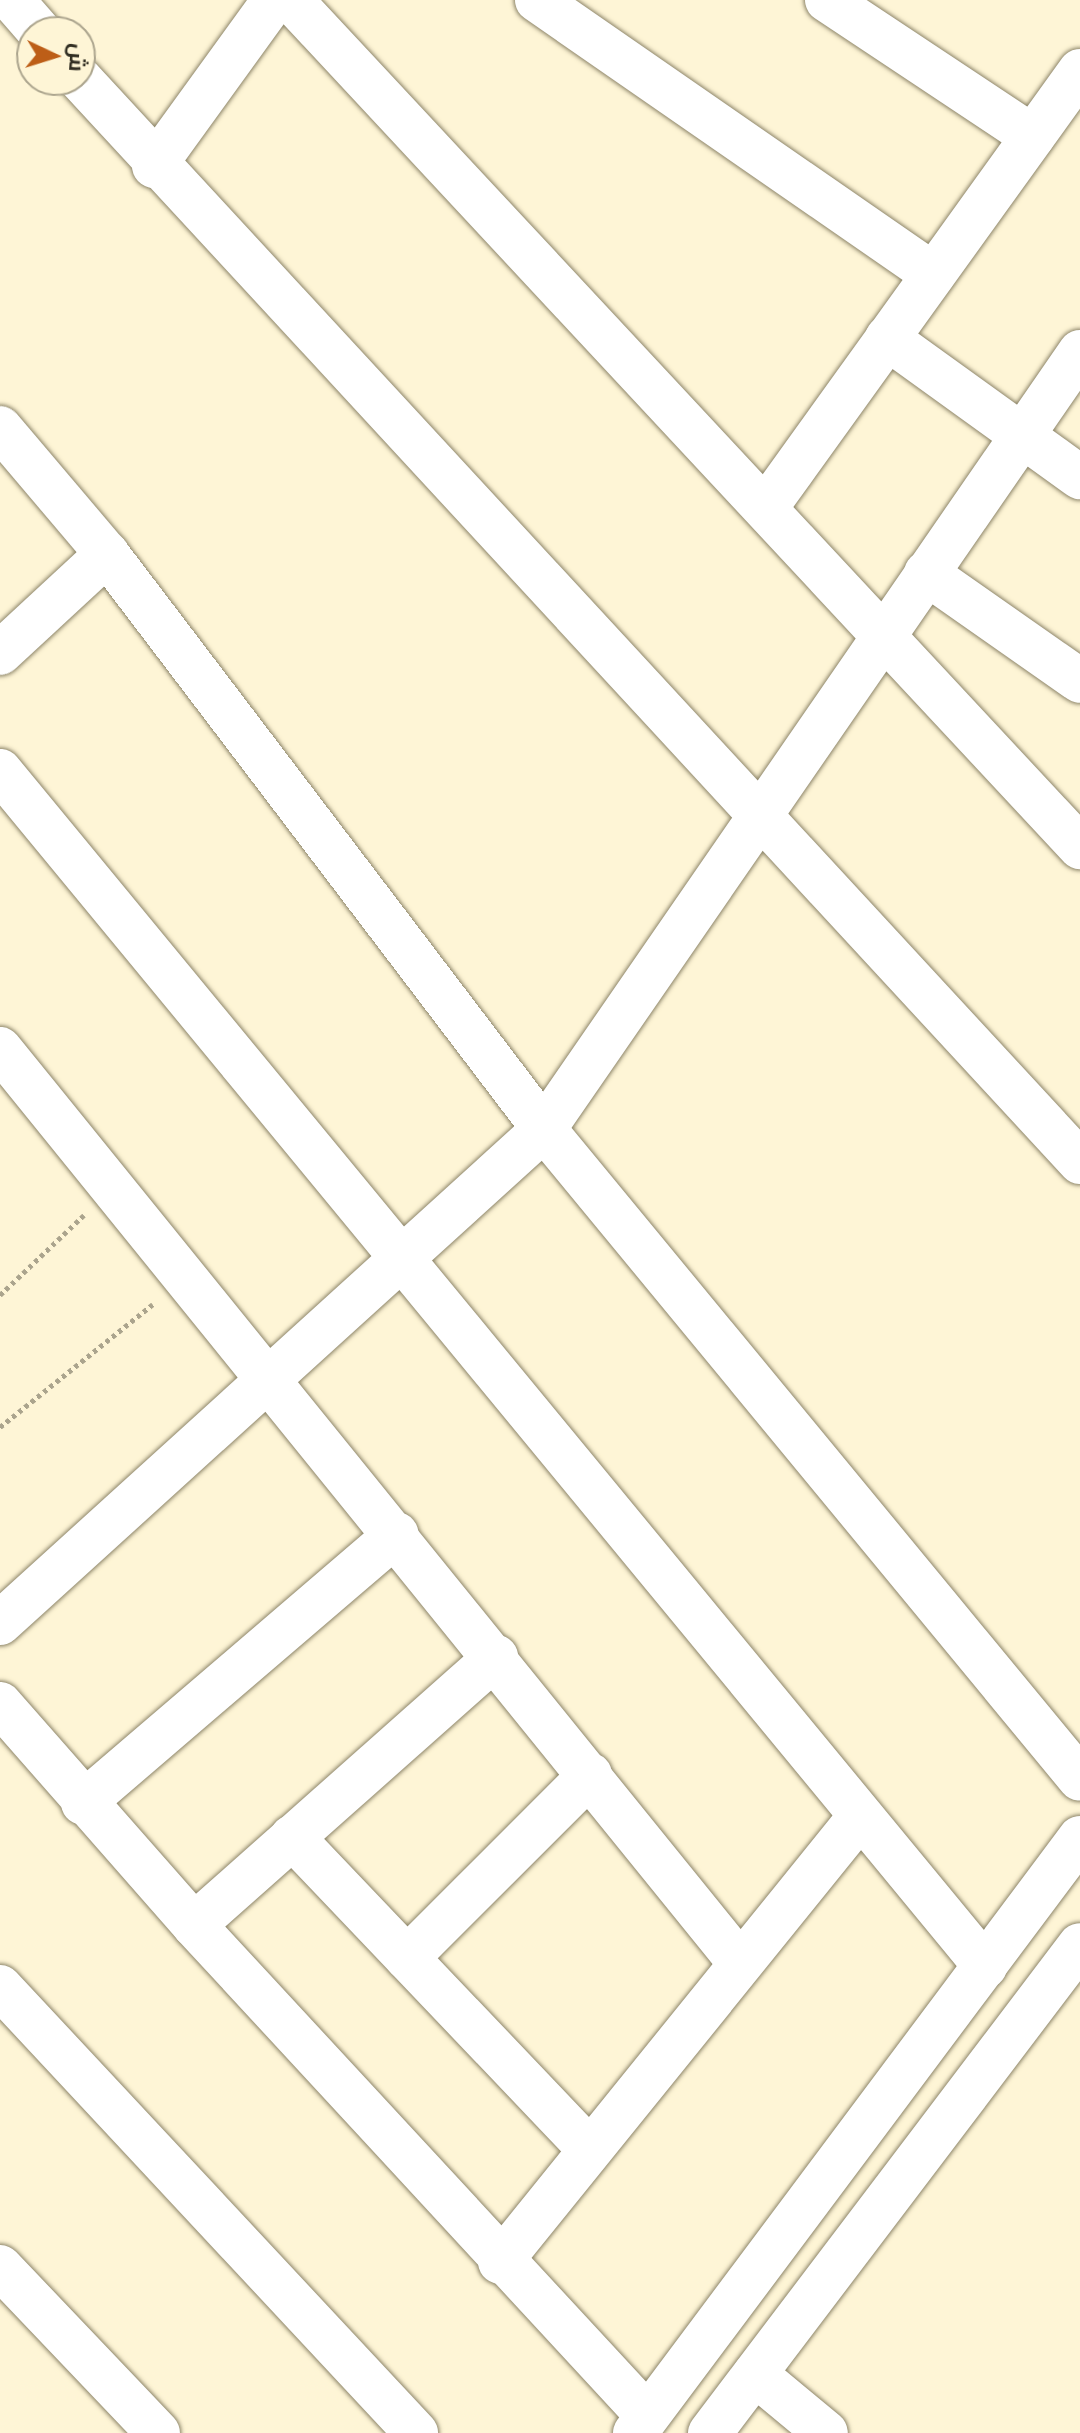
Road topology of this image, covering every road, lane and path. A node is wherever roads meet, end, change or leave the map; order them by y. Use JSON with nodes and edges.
{"nodes":[{"id":1,"x":12,"y":0,"type":"edge"},
{"id":2,"x":274,"y":0,"type":"edge"},
{"id":3,"x":291,"y":0,"type":"edge"},
{"id":4,"x":537,"y":0,"type":"edge"},
{"id":5,"x":827,"y":0,"type":"edge"},
{"id":6,"x":26,"y":16,"type":"edge"},
{"id":7,"x":1080,"y":71,"type":"edge"},
{"id":8,"x":94,"y":96,"type":"edge"},
{"id":9,"x":1033,"y":137,"type":"junction"},
{"id":10,"x":154,"y":166,"type":"junction"},
{"id":11,"x":933,"y":274,"type":"junction"},
{"id":12,"x":887,"y":338,"type":"junction"},
{"id":13,"x":1080,"y":352,"type":"edge"},
{"id":14,"x":0,"y":428,"type":"edge"},
{"id":15,"x":1022,"y":435,"type":"junction"},
{"id":16,"x":1080,"y":477,"type":"edge"},
{"id":17,"x":767,"y":506,"type":"junction"},
{"id":18,"x":107,"y":554,"type":"junction"},
{"id":19,"x":926,"y":573,"type":"junction"},
{"id":20,"x":882,"y":637,"type":"junction"},
{"id":21,"x":0,"y":653,"type":"edge"},
{"id":22,"x":1080,"y":681,"type":"edge"},
{"id":23,"x":0,"y":771,"type":"edge"},
{"id":24,"x":760,"y":820,"type":"junction"},
{"id":25,"x":1080,"y":847,"type":"edge"},
{"id":26,"x":0,"y":1049,"type":"edge"},
{"id":27,"x":544,"y":1129,"type":"junction"},
{"id":28,"x":1080,"y":1162,"type":"edge"},
{"id":29,"x":114,"y":1187,"type":"junction"},
{"id":30,"x":407,"y":1260,"type":"junction"},
{"id":31,"x":188,"y":1275,"type":"junction"},
{"id":32,"x":0,"y":1295,"type":"edge"},
{"id":33,"x":272,"y":1380,"type":"junction"},
{"id":34,"x":0,"y":1427,"type":"edge"},
{"id":35,"x":397,"y":1534,"type":"junction"},
{"id":36,"x":0,"y":1623,"type":"edge"},
{"id":37,"x":496,"y":1657,"type":"junction"},
{"id":38,"x":0,"y":1704,"type":"edge"},
{"id":39,"x":590,"y":1775,"type":"junction"},
{"id":40,"x":1080,"y":1779,"type":"edge"},
{"id":41,"x":83,"y":1803,"type":"junction"},
{"id":42,"x":858,"y":1819,"type":"junction"},
{"id":43,"x":292,"y":1837,"type":"junction"},
{"id":44,"x":1080,"y":1838,"type":"edge"},
{"id":45,"x":194,"y":1925,"type":"junction"},
{"id":46,"x":1080,"y":1945,"type":"edge"},
{"id":47,"x":407,"y":1958,"type":"junction"},
{"id":48,"x":739,"y":1962,"type":"junction"},
{"id":49,"x":985,"y":1966,"type":"junction"},
{"id":50,"x":0,"y":1987,"type":"edge"},
{"id":51,"x":589,"y":2149,"type":"junction"},
{"id":52,"x":500,"y":2262,"type":"junction"},
{"id":53,"x":0,"y":2267,"type":"edge"},
{"id":54,"x":755,"y":2374,"type":"junction"},
{"id":55,"x":641,"y":2424,"type":"edge"},
{"id":56,"x":158,"y":2433,"type":"edge"},
{"id":57,"x":416,"y":2433,"type":"edge"},
{"id":58,"x":710,"y":2433,"type":"edge"},
{"id":59,"x":826,"y":2433,"type":"edge"}],
"edges":[{"from":1,"to":6,"type":"street"},
{"from":2,"to":10,"type":"street"},
{"from":3,"to":17,"type":"street"},
{"from":4,"to":11,"type":"street"},
{"from":5,"to":9,"type":"street"},
{"from":7,"to":9,"type":"street"},
{"from":8,"to":10,"type":"street"},
{"from":9,"to":11,"type":"street"},
{"from":10,"to":24,"type":"street"},
{"from":11,"to":12,"type":"street"},
{"from":12,"to":15,"type":"street"},
{"from":12,"to":17,"type":"street"},
{"from":13,"to":15,"type":"street"},
{"from":14,"to":18,"type":"street"},
{"from":15,"to":16,"type":"street"},
{"from":15,"to":19,"type":"street"},
{"from":17,"to":20,"type":"street"},
{"from":18,"to":21,"type":"street"},
{"from":18,"to":27,"type":"street"},
{"from":19,"to":20,"type":"street"},
{"from":19,"to":22,"type":"street"},
{"from":20,"to":24,"type":"street"},
{"from":20,"to":25,"type":"street"},
{"from":23,"to":30,"type":"street"},
{"from":24,"to":27,"type":"street"},
{"from":24,"to":28,"type":"street"},
{"from":26,"to":29,"type":"street"},
{"from":27,"to":30,"type":"street"},
{"from":27,"to":40,"type":"street"},
{"from":29,"to":31,"type":"street"},
{"from":29,"to":32,"type":"path"},
{"from":30,"to":33,"type":"street"},
{"from":30,"to":42,"type":"street"},
{"from":31,"to":33,"type":"street"},
{"from":31,"to":34,"type":"path"},
{"from":33,"to":35,"type":"street"},
{"from":33,"to":36,"type":"street"},
{"from":35,"to":37,"type":"street"},
{"from":35,"to":41,"type":"street"},
{"from":37,"to":39,"type":"street"},
{"from":37,"to":43,"type":"street"},
{"from":38,"to":41,"type":"street"},
{"from":39,"to":47,"type":"street"},
{"from":39,"to":48,"type":"street"},
{"from":41,"to":45,"type":"street"},
{"from":42,"to":48,"type":"street"},
{"from":42,"to":49,"type":"street"},
{"from":43,"to":45,"type":"street"},
{"from":43,"to":47,"type":"street"},
{"from":44,"to":49,"type":"street"},
{"from":45,"to":52,"type":"street"},
{"from":46,"to":54,"type":"street"},
{"from":47,"to":51,"type":"street"},
{"from":48,"to":51,"type":"street"},
{"from":49,"to":55,"type":"street"},
{"from":50,"to":57,"type":"street"},
{"from":51,"to":52,"type":"street"},
{"from":52,"to":55,"type":"street"},
{"from":53,"to":56,"type":"street"},
{"from":54,"to":58,"type":"street"},
{"from":54,"to":59,"type":"street"}]}
